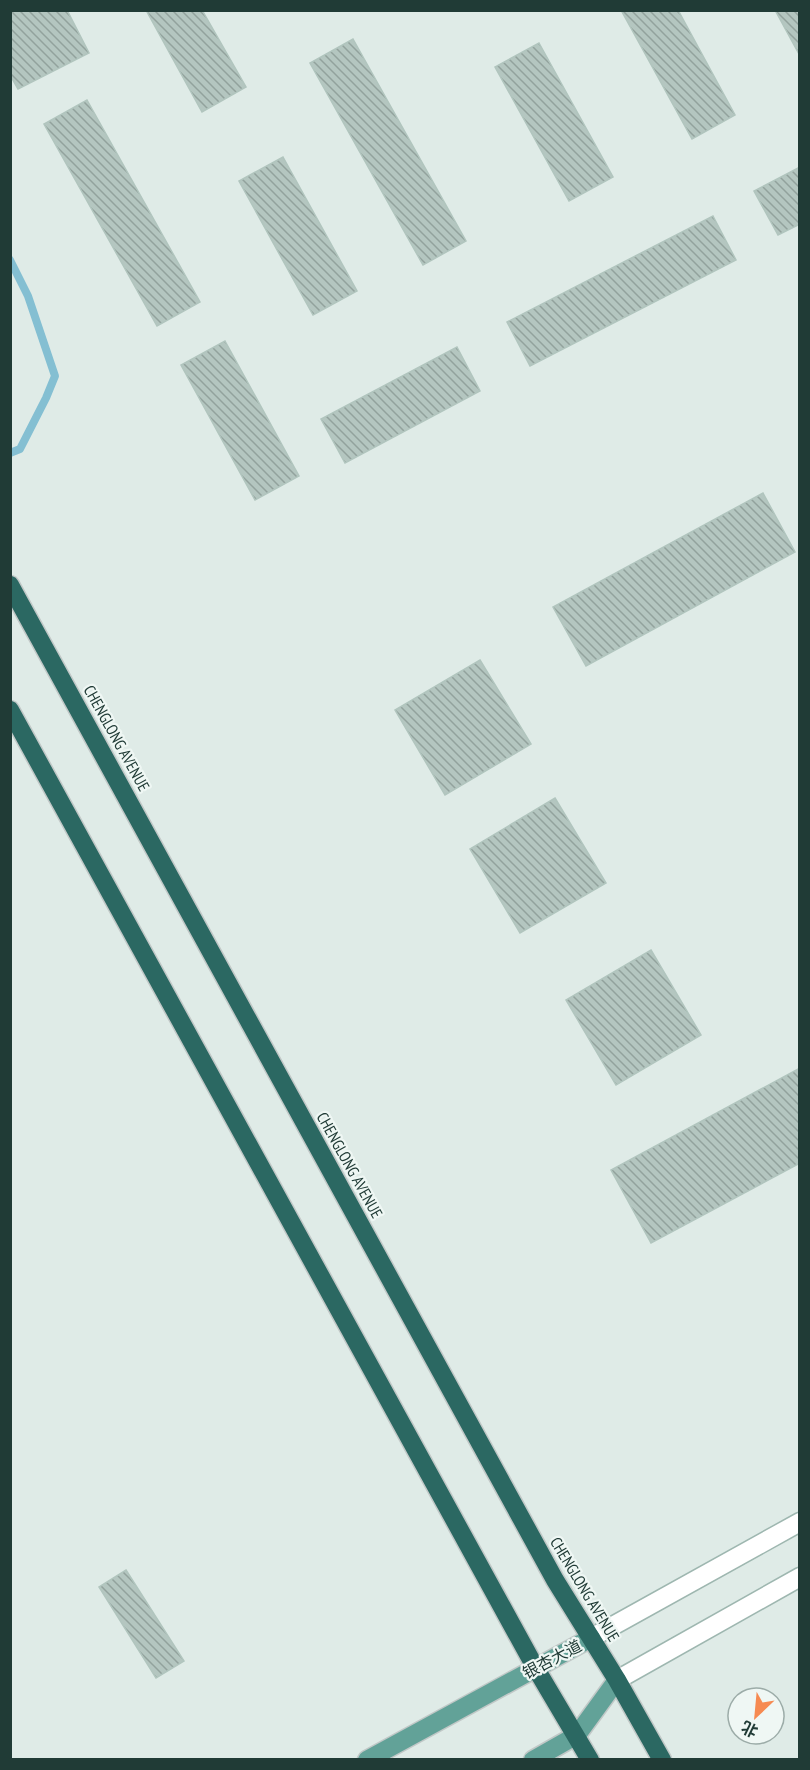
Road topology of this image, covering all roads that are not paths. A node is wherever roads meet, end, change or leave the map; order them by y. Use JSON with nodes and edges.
{"nodes":[{"id":1,"x":10,"y":585,"type":"edge"},
{"id":2,"x":10,"y":710,"type":"edge"},
{"id":3,"x":800,"y":1522,"type":"edge"},
{"id":4,"x":800,"y":1577,"type":"edge"},
{"id":5,"x":591,"y":1638,"type":"junction"},
{"id":6,"x":535,"y":1667,"type":"junction"},
{"id":7,"x":617,"y":1680,"type":"junction"},
{"id":8,"x":577,"y":1735,"type":"junction"},
{"id":9,"x":367,"y":1760,"type":"edge"},
{"id":10,"x":533,"y":1760,"type":"edge"},
{"id":11,"x":590,"y":1760,"type":"edge"},
{"id":12,"x":662,"y":1760,"type":"edge"}],
"edges":[{"from":1,"to":5,"type":"highway","name":"CHENGLONG AVENUE"},
{"from":2,"to":6,"type":"highway"},
{"from":3,"to":5,"type":"street","name":"银杏大道"},
{"from":4,"to":7,"type":"street"},
{"from":5,"to":6,"type":"main road","name":"银杏大道"},
{"from":5,"to":7,"type":"highway","name":"CHENGLONG AVENUE"},
{"from":6,"to":8,"type":"highway"},
{"from":6,"to":9,"type":"main road","name":"银杏大道"},
{"from":7,"to":8,"type":"main road"},
{"from":7,"to":12,"type":"highway","name":"CHENGLONG AVENUE"},
{"from":8,"to":10,"type":"main road"},
{"from":8,"to":11,"type":"highway"}]}
